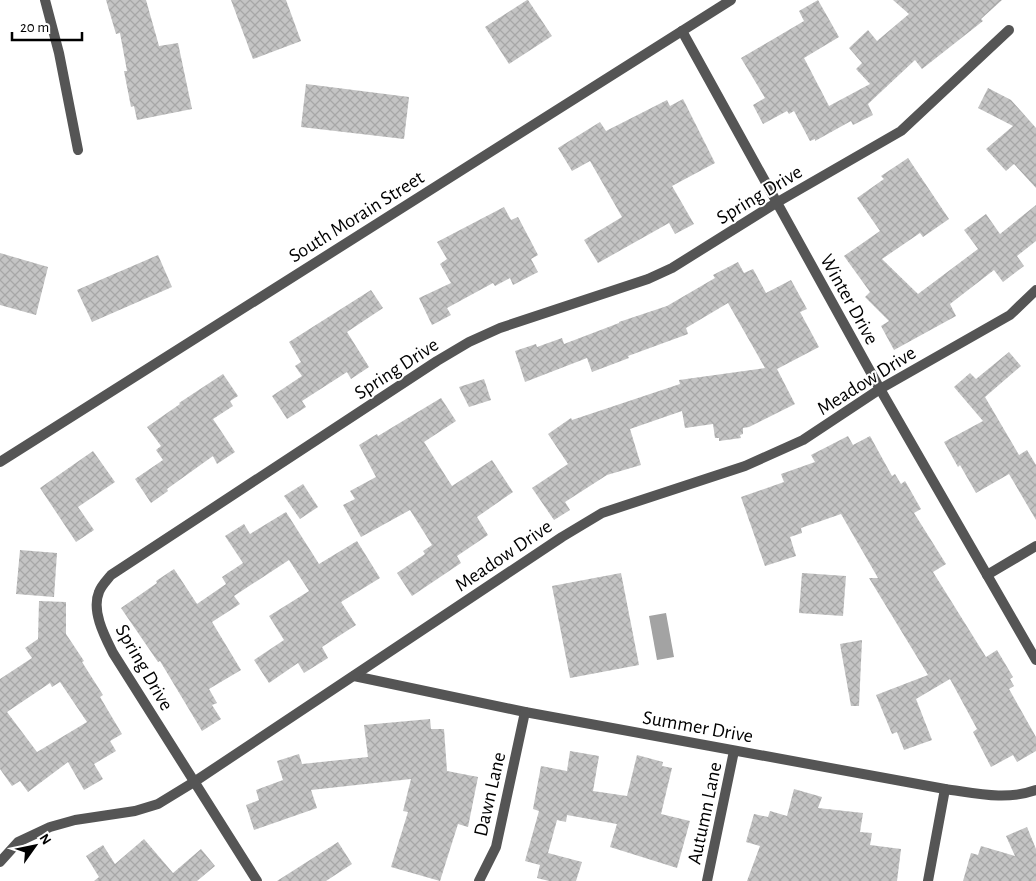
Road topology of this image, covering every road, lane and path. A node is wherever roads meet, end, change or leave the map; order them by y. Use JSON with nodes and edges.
{"nodes":[{"id":1,"x":45,"y":0,"type":"edge"},
{"id":2,"x":731,"y":0,"type":"edge"},
{"id":3,"x":1009,"y":30,"type":"dead end"},
{"id":4,"x":682,"y":31,"type":"junction"},
{"id":5,"x":78,"y":150,"type":"dead end"},
{"id":6,"x":776,"y":203,"type":"junction"},
{"id":7,"x":1036,"y":290,"type":"edge"},
{"id":8,"x":880,"y":389,"type":"junction"},
{"id":9,"x":0,"y":462,"type":"edge"},
{"id":10,"x":1036,"y":546,"type":"edge"},
{"id":11,"x":987,"y":575,"type":"junction"},
{"id":12,"x":1036,"y":660,"type":"edge"},
{"id":13,"x":354,"y":676,"type":"junction"},
{"id":14,"x":525,"y":712,"type":"junction"},
{"id":15,"x":734,"y":751,"type":"junction"},
{"id":16,"x":194,"y":782,"type":"junction"},
{"id":17,"x":945,"y":789,"type":"junction"},
{"id":18,"x":1036,"y":790,"type":"edge"},
{"id":19,"x":0,"y":862,"type":"edge"},
{"id":20,"x":257,"y":881,"type":"edge"},
{"id":21,"x":480,"y":881,"type":"edge"},
{"id":22,"x":707,"y":881,"type":"edge"},
{"id":23,"x":928,"y":881,"type":"edge"}],
"edges":[{"from":1,"to":5,"type":"street"},
{"from":2,"to":4,"type":"street","name":"South Morain Street"},
{"from":3,"to":6,"type":"street","name":"Spring Drive"},
{"from":4,"to":6,"type":"street","name":"Winter Drive"},
{"from":4,"to":9,"type":"street","name":"South Morain Street"},
{"from":6,"to":8,"type":"street","name":"Winter Drive"},
{"from":6,"to":16,"type":"street","name":"Spring Drive"},
{"from":7,"to":8,"type":"street","name":"Meadow Drive"},
{"from":8,"to":11,"type":"street","name":"Winter Drive"},
{"from":8,"to":13,"type":"street","name":"Meadow Drive"},
{"from":10,"to":11,"type":"street"},
{"from":11,"to":12,"type":"street","name":"Winter Drive"},
{"from":13,"to":14,"type":"street","name":"Summer Drive"},
{"from":13,"to":16,"type":"street","name":"Meadow Drive"},
{"from":14,"to":15,"type":"street","name":"Summer Drive"},
{"from":14,"to":21,"type":"street","name":"Dawn Lane"},
{"from":15,"to":17,"type":"street","name":"Summer Drive"},
{"from":15,"to":22,"type":"street","name":"Autumn Lane"},
{"from":16,"to":19,"type":"street","name":"Meadow Drive"},
{"from":16,"to":20,"type":"street","name":"Spring Drive"},
{"from":17,"to":18,"type":"street","name":"Summer Drive"},
{"from":17,"to":23,"type":"street"}]}
